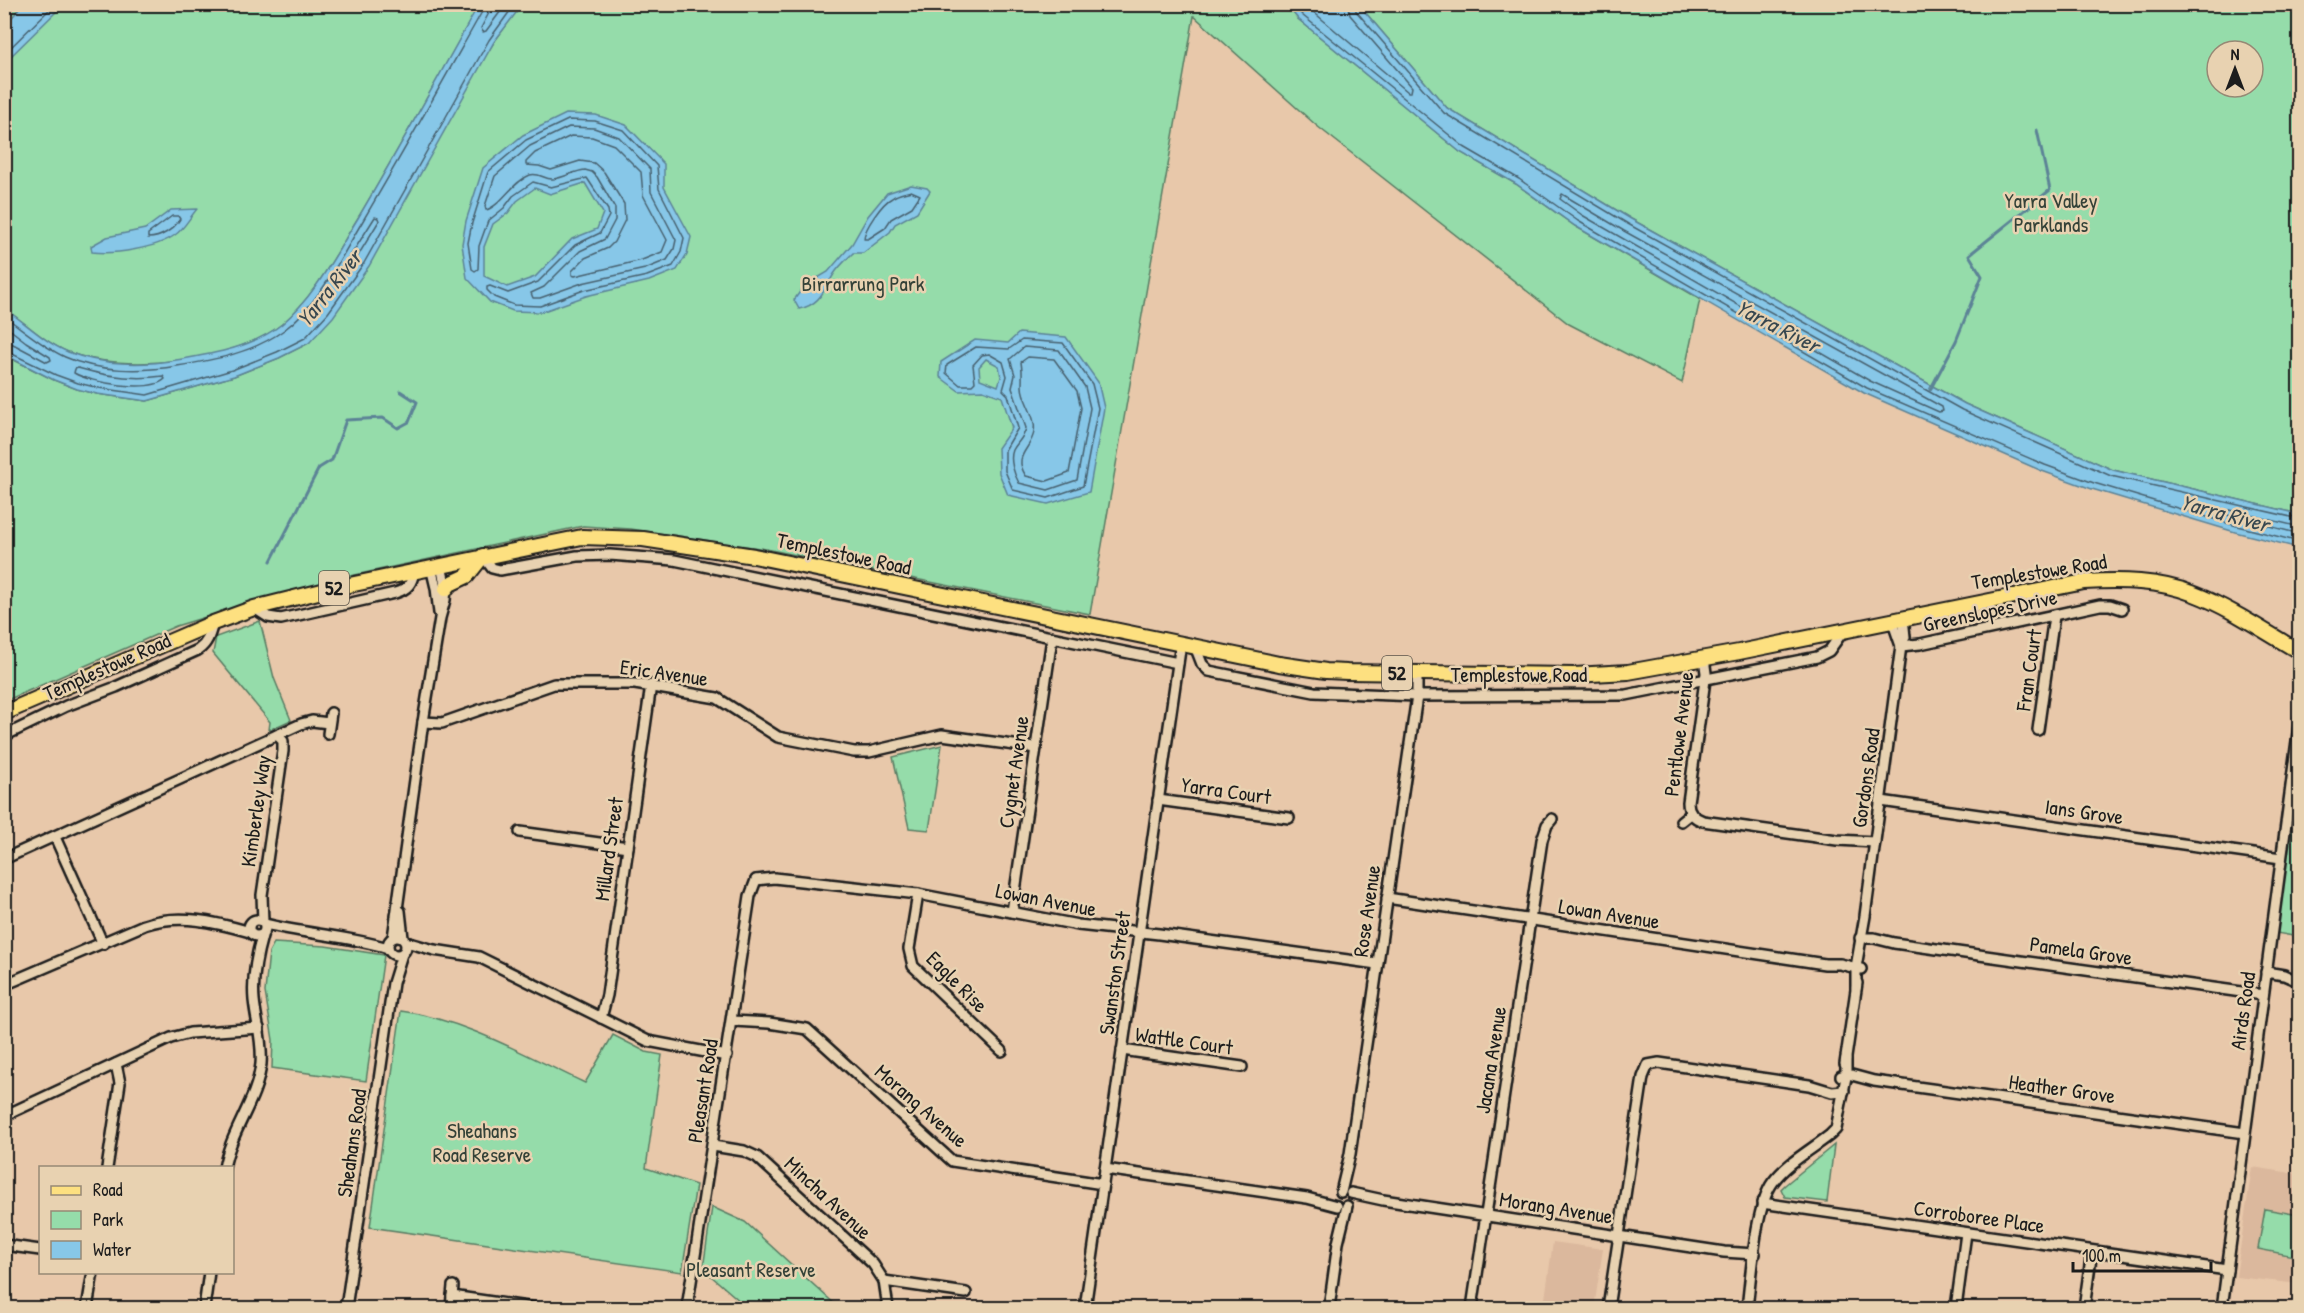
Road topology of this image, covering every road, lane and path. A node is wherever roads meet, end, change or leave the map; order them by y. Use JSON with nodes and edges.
{"nodes":[{"id":1,"x":483,"y":556,"type":"junction"},
{"id":2,"x":436,"y":566,"type":"junction"},
{"id":3,"x":446,"y":589,"type":"junction"},
{"id":4,"x":2122,"y":609,"type":"dead end"},
{"id":5,"x":2054,"y":616,"type":"junction"},
{"id":6,"x":440,"y":618,"type":"junction"},
{"id":7,"x":1897,"y":619,"type":"junction"},
{"id":8,"x":213,"y":623,"type":"junction"},
{"id":9,"x":1844,"y":630,"type":"junction"},
{"id":10,"x":1052,"y":638,"type":"junction"},
{"id":11,"x":1181,"y":643,"type":"junction"},
{"id":12,"x":1195,"y":646,"type":"junction"},
{"id":13,"x":1902,"y":646,"type":"junction"},
{"id":14,"x":2300,"y":652,"type":"edge"},
{"id":15,"x":1704,"y":658,"type":"junction"},
{"id":16,"x":1178,"y":663,"type":"junction"},
{"id":17,"x":1418,"y":673,"type":"junction"},
{"id":18,"x":1706,"y":680,"type":"junction"},
{"id":19,"x":651,"y":685,"type":"junction"},
{"id":20,"x":1417,"y":696,"type":"junction"},
{"id":21,"x":36,"y":701,"type":"junction"},
{"id":22,"x":4,"y":713,"type":"edge"},
{"id":23,"x":2300,"y":718,"type":"edge"},
{"id":24,"x":4,"y":719,"type":"edge"},
{"id":25,"x":423,"y":722,"type":"junction"},
{"id":26,"x":2038,"y":730,"type":"dead end"},
{"id":27,"x":328,"y":734,"type":"dead end"},
{"id":28,"x":277,"y":735,"type":"junction"},
{"id":29,"x":4,"y":736,"type":"edge"},
{"id":30,"x":1036,"y":748,"type":"junction"},
{"id":31,"x":1158,"y":800,"type":"junction"},
{"id":32,"x":1881,"y":801,"type":"junction"},
{"id":33,"x":1691,"y":813,"type":"junction"},
{"id":34,"x":1289,"y":818,"type":"dead end"},
{"id":35,"x":1552,"y":819,"type":"dead end"},
{"id":36,"x":1681,"y":821,"type":"dead end"},
{"id":37,"x":520,"y":832,"type":"dead end"},
{"id":38,"x":55,"y":837,"type":"junction"},
{"id":39,"x":1875,"y":846,"type":"junction"},
{"id":40,"x":628,"y":847,"type":"junction"},
{"id":41,"x":2281,"y":858,"type":"junction"},
{"id":42,"x":4,"y":859,"type":"edge"},
{"id":43,"x":750,"y":870,"type":"dead end"},
{"id":44,"x":756,"y":880,"type":"junction"},
{"id":45,"x":918,"y":894,"type":"junction"},
{"id":46,"x":1387,"y":898,"type":"junction"},
{"id":47,"x":399,"y":900,"type":"junction"},
{"id":48,"x":1012,"y":912,"type":"junction"},
{"id":49,"x":1530,"y":920,"type":"junction"},
{"id":50,"x":258,"y":928,"type":"junction"},
{"id":51,"x":1139,"y":933,"type":"junction"},
{"id":52,"x":1863,"y":939,"type":"junction"},
{"id":53,"x":103,"y":944,"type":"junction"},
{"id":54,"x":391,"y":944,"type":"junction"},
{"id":55,"x":404,"y":946,"type":"junction"},
{"id":56,"x":1377,"y":964,"type":"junction"},
{"id":57,"x":1857,"y":969,"type":"junction"},
{"id":58,"x":2266,"y":972,"type":"junction"},
{"id":59,"x":2300,"y":982,"type":"edge"},
{"id":60,"x":393,"y":983,"type":"junction"},
{"id":61,"x":4,"y":985,"type":"edge"},
{"id":62,"x":2263,"y":995,"type":"junction"},
{"id":63,"x":733,"y":1017,"type":"junction"},
{"id":64,"x":601,"y":1018,"type":"junction"},
{"id":65,"x":259,"y":1028,"type":"junction"},
{"id":66,"x":1122,"y":1050,"type":"junction"},
{"id":67,"x":1002,"y":1051,"type":"dead end"},
{"id":68,"x":728,"y":1053,"type":"junction"},
{"id":69,"x":1642,"y":1056,"type":"dead end"},
{"id":70,"x":116,"y":1064,"type":"junction"},
{"id":71,"x":1648,"y":1065,"type":"junction"},
{"id":72,"x":1242,"y":1067,"type":"dead end"},
{"id":73,"x":1845,"y":1077,"type":"junction"},
{"id":74,"x":1841,"y":1090,"type":"junction"},
{"id":75,"x":4,"y":1116,"type":"edge"},
{"id":76,"x":2245,"y":1133,"type":"junction"},
{"id":77,"x":713,"y":1146,"type":"junction"},
{"id":78,"x":107,"y":1166,"type":"edge"},
{"id":79,"x":224,"y":1166,"type":"edge"},
{"id":80,"x":1105,"y":1169,"type":"junction"},
{"id":81,"x":1103,"y":1184,"type":"junction"},
{"id":82,"x":1344,"y":1199,"type":"junction"},
{"id":83,"x":1762,"y":1203,"type":"junction"},
{"id":84,"x":1486,"y":1216,"type":"junction"},
{"id":85,"x":1966,"y":1233,"type":"junction"},
{"id":86,"x":1619,"y":1236,"type":"junction"},
{"id":87,"x":4,"y":1245,"type":"edge"},
{"id":88,"x":39,"y":1250,"type":"edge"},
{"id":89,"x":2092,"y":1251,"type":"junction"},
{"id":90,"x":1754,"y":1257,"type":"junction"},
{"id":91,"x":2227,"y":1270,"type":"junction"},
{"id":92,"x":93,"y":1274,"type":"edge"},
{"id":93,"x":209,"y":1274,"type":"edge"},
{"id":94,"x":884,"y":1281,"type":"junction"},
{"id":95,"x":453,"y":1286,"type":"dead end"},
{"id":96,"x":966,"y":1293,"type":"dead end"},
{"id":97,"x":452,"y":1296,"type":"junction"},
{"id":98,"x":451,"y":1307,"type":"dead end"},
{"id":99,"x":87,"y":1308,"type":"edge"},
{"id":100,"x":204,"y":1308,"type":"edge"},
{"id":101,"x":346,"y":1308,"type":"edge"},
{"id":102,"x":534,"y":1308,"type":"edge"},
{"id":103,"x":687,"y":1308,"type":"edge"},
{"id":104,"x":888,"y":1308,"type":"edge"},
{"id":105,"x":1084,"y":1308,"type":"edge"},
{"id":106,"x":1329,"y":1308,"type":"edge"},
{"id":107,"x":1472,"y":1308,"type":"edge"},
{"id":108,"x":1608,"y":1308,"type":"edge"},
{"id":109,"x":1747,"y":1308,"type":"edge"},
{"id":110,"x":1956,"y":1308,"type":"edge"},
{"id":111,"x":2084,"y":1308,"type":"edge"},
{"id":112,"x":2222,"y":1308,"type":"edge"}],
"edges":[{"from":1,"to":2,"type":"main road","name":"Templestowe Road","number":"52"},
{"from":1,"to":3,"type":"main road"},
{"from":1,"to":10,"type":"street","name":"Templestowe Road"},
{"from":1,"to":11,"type":"main road","name":"Templestowe Road","number":"52"},
{"from":2,"to":3,"type":"street","name":"Sheahans Road"},
{"from":2,"to":6,"type":"street","name":"Sheahans Road"},
{"from":2,"to":8,"type":"main road","name":"Templestowe Road","number":"52"},
{"from":3,"to":6,"type":"street","name":"Sheahans Road"},
{"from":4,"to":5,"type":"street","name":"Greenslopes Drive"},
{"from":5,"to":13,"type":"street","name":"Greenslopes Drive"},
{"from":5,"to":26,"type":"street","name":"Fran Court"},
{"from":6,"to":25,"type":"street","name":"Sheahans Road"},
{"from":7,"to":9,"type":"main road","name":"Templestowe Road","number":"52"},
{"from":7,"to":13,"type":"street","name":"Gordons Road"},
{"from":7,"to":14,"type":"main road","name":"Templestowe Road","number":"52"},
{"from":8,"to":21,"type":"main road","name":"Templestowe Road","number":"52"},
{"from":8,"to":29,"type":"street","name":"Templestowe Road"},
{"from":9,"to":15,"type":"main road","name":"Templestowe Road","number":"52"},
{"from":9,"to":18,"type":"street","name":"Templestowe Road"},
{"from":10,"to":16,"type":"street","name":"Templestowe Road"},
{"from":10,"to":30,"type":"street","name":"Cygnet Avenue"},
{"from":11,"to":12,"type":"main road","name":"Templestowe Road","number":"52"},
{"from":11,"to":16,"type":"street","name":"Swanston Street"},
{"from":12,"to":17,"type":"main road","name":"Templestowe Road","number":"52"},
{"from":12,"to":20,"type":"street","name":"Templestowe Road"},
{"from":13,"to":32,"type":"street","name":"Gordons Road"},
{"from":15,"to":17,"type":"main road","name":"Templestowe Road","number":"52"},
{"from":15,"to":18,"type":"street","name":"Pentlowe Avenue"},
{"from":16,"to":31,"type":"street","name":"Swanston Street"},
{"from":17,"to":20,"type":"street","name":"Rose Avenue"},
{"from":18,"to":20,"type":"street","name":"Templestowe Road"},
{"from":18,"to":33,"type":"street","name":"Pentlowe Avenue"},
{"from":19,"to":25,"type":"street","name":"Eric Avenue"},
{"from":19,"to":30,"type":"street","name":"Eric Avenue"},
{"from":19,"to":40,"type":"street","name":"Millard Street"},
{"from":20,"to":46,"type":"street","name":"Rose Avenue"},
{"from":21,"to":22,"type":"main road","name":"Templestowe Road","number":"52"},
{"from":21,"to":24,"type":"main road","name":"Templestowe Road","number":"52"},
{"from":23,"to":41,"type":"street","name":"Airds Road"},
{"from":25,"to":47,"type":"street","name":"Sheahans Road"},
{"from":27,"to":28,"type":"street","name":"Kimberley Way"},
{"from":28,"to":38,"type":"street","name":"Kimberley Way"},
{"from":28,"to":50,"type":"street","name":"Kimberley Way"},
{"from":30,"to":48,"type":"street","name":"Cygnet Avenue"},
{"from":31,"to":34,"type":"street","name":"Yarra Court"},
{"from":31,"to":51,"type":"street","name":"Swanston Street"},
{"from":32,"to":39,"type":"street","name":"Gordons Road"},
{"from":32,"to":41,"type":"street","name":"Ians Grove"},
{"from":33,"to":36,"type":"street","name":"Pentlowe Avenue"},
{"from":33,"to":39,"type":"street","name":"Pentlowe Avenue"},
{"from":35,"to":49,"type":"street","name":"Jacana Avenue"},
{"from":37,"to":40,"type":"street"},
{"from":38,"to":42,"type":"street","name":"Kimberley Way"},
{"from":38,"to":53,"type":"street"},
{"from":39,"to":52,"type":"street","name":"Gordons Road"},
{"from":40,"to":64,"type":"street","name":"Millard Street"},
{"from":41,"to":58,"type":"street","name":"Airds Road"},
{"from":43,"to":44,"type":"street"},
{"from":44,"to":45,"type":"street","name":"Lowan Avenue"},
{"from":44,"to":63,"type":"street","name":"Pleasant Road"},
{"from":45,"to":48,"type":"street","name":"Lowan Avenue"},
{"from":45,"to":67,"type":"street","name":"Eagle Rise"},
{"from":46,"to":49,"type":"street","name":"Lowan Avenue"},
{"from":46,"to":56,"type":"street","name":"Rose Avenue"},
{"from":47,"to":54,"type":"street","name":"Sheahans Road"},
{"from":47,"to":55,"type":"street","name":"Sheahans Road"},
{"from":48,"to":51,"type":"street","name":"Lowan Avenue"},
{"from":49,"to":57,"type":"street","name":"Lowan Avenue"},
{"from":49,"to":84,"type":"street","name":"Jacana Avenue"},
{"from":50,"to":53,"type":"street"},
{"from":50,"to":54,"type":"street"},
{"from":50,"to":65,"type":"street","name":"Kimberley Way"},
{"from":51,"to":56,"type":"street","name":"Lowan Avenue"},
{"from":51,"to":66,"type":"street","name":"Swanston Street"},
{"from":52,"to":57,"type":"street","name":"Gordons Road"},
{"from":52,"to":62,"type":"street","name":"Pamela Grove"},
{"from":53,"to":61,"type":"street"},
{"from":54,"to":55,"type":"street"},
{"from":54,"to":55,"type":"street"},
{"from":54,"to":60,"type":"street","name":"Sheahans Road"},
{"from":55,"to":60,"type":"street","name":"Sheahans Road"},
{"from":55,"to":64,"type":"street"},
{"from":56,"to":82,"type":"street","name":"Rose Avenue"},
{"from":57,"to":73,"type":"street","name":"Gordons Road"},
{"from":58,"to":59,"type":"street"},
{"from":58,"to":62,"type":"street","name":"Airds Road"},
{"from":60,"to":101,"type":"street","name":"Sheahans Road"},
{"from":62,"to":76,"type":"street","name":"Airds Road"},
{"from":63,"to":68,"type":"street","name":"Pleasant Road"},
{"from":63,"to":81,"type":"street","name":"Morang Avenue"},
{"from":64,"to":68,"type":"street"},
{"from":65,"to":70,"type":"street"},
{"from":65,"to":79,"type":"street","name":"Kimberley Way"},
{"from":66,"to":72,"type":"street","name":"Wattle Court"},
{"from":66,"to":80,"type":"street","name":"Swanston Street"},
{"from":68,"to":77,"type":"street","name":"Pleasant Road"},
{"from":69,"to":71,"type":"street"},
{"from":70,"to":75,"type":"street"},
{"from":70,"to":78,"type":"street"},
{"from":71,"to":74,"type":"street"},
{"from":71,"to":86,"type":"street"},
{"from":73,"to":74,"type":"street","name":"Gordons Road"},
{"from":73,"to":76,"type":"street","name":"Heather Grove"},
{"from":74,"to":83,"type":"street","name":"Gordons Road"},
{"from":76,"to":91,"type":"street","name":"Airds Road"},
{"from":77,"to":94,"type":"street","name":"Mincha Avenue"},
{"from":77,"to":103,"type":"street","name":"Pleasant Road"},
{"from":80,"to":81,"type":"street","name":"Swanston Street"},
{"from":80,"to":82,"type":"street","name":"Morang Avenue"},
{"from":81,"to":105,"type":"street","name":"Swanston Street"},
{"from":82,"to":84,"type":"street","name":"Morang Avenue"},
{"from":82,"to":106,"type":"street","name":"Rose Avenue"},
{"from":83,"to":85,"type":"street","name":"Corroboree Place"},
{"from":83,"to":90,"type":"street"},
{"from":84,"to":86,"type":"street","name":"Morang Avenue"},
{"from":84,"to":107,"type":"street","name":"Jacana Avenue"},
{"from":85,"to":89,"type":"street","name":"Corroboree Place"},
{"from":85,"to":110,"type":"street"},
{"from":86,"to":90,"type":"street","name":"Morang Avenue"},
{"from":86,"to":108,"type":"street"},
{"from":87,"to":88,"type":"street"},
{"from":89,"to":91,"type":"street","name":"Corroboree Place"},
{"from":89,"to":111,"type":"street"},
{"from":90,"to":109,"type":"street"},
{"from":91,"to":112,"type":"street","name":"Airds Road"},
{"from":92,"to":99,"type":"street"},
{"from":93,"to":100,"type":"street"},
{"from":94,"to":96,"type":"street"},
{"from":94,"to":104,"type":"street","name":"Mincha Avenue"},
{"from":95,"to":97,"type":"street"},
{"from":97,"to":98,"type":"street"},
{"from":97,"to":102,"type":"street"}]}
